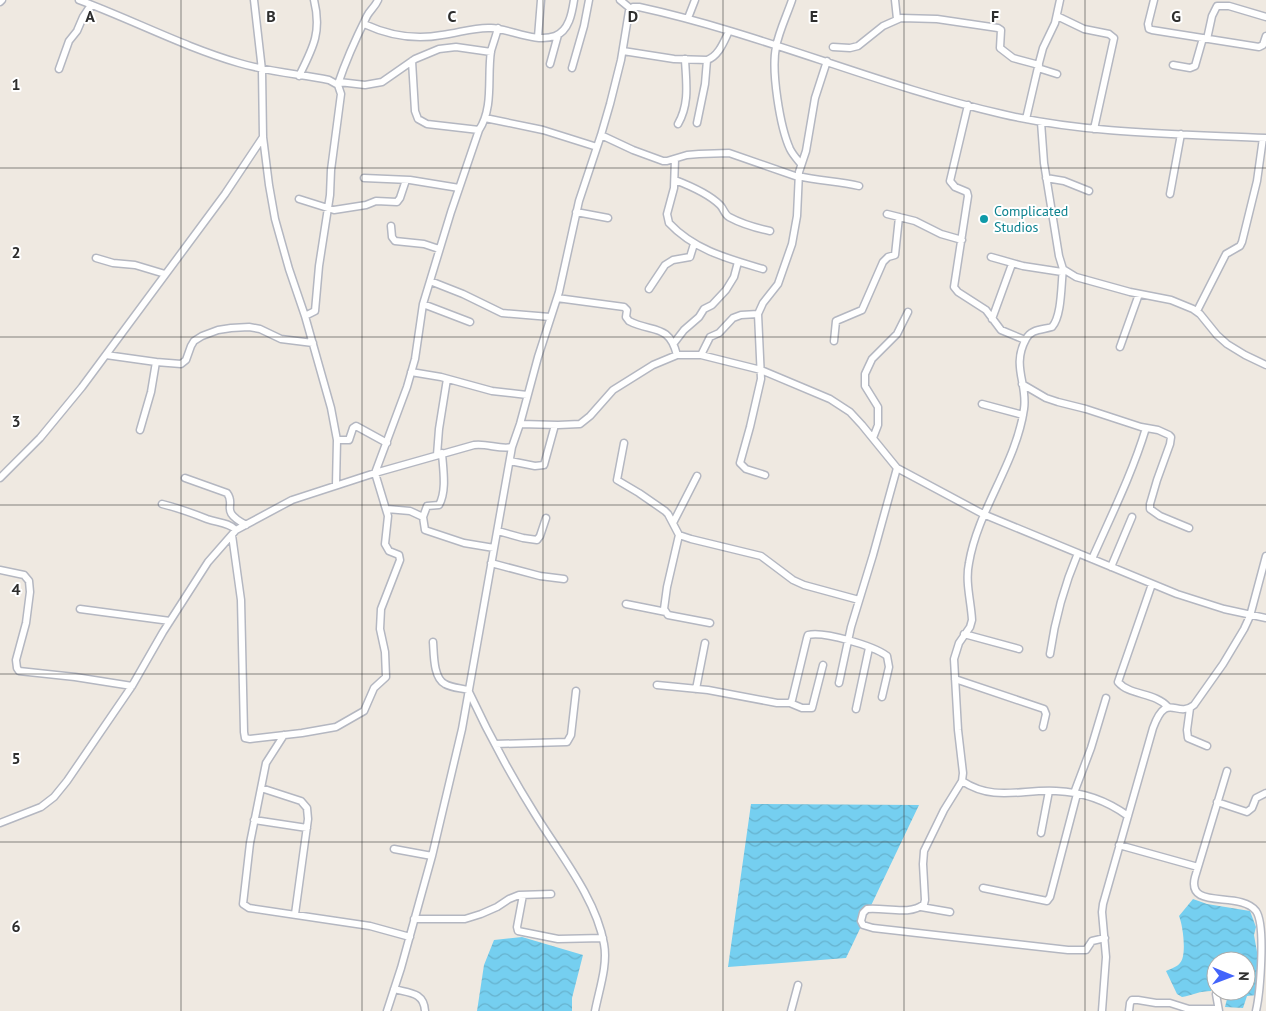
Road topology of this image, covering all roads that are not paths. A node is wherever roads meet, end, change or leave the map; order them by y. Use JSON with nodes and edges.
{"nodes":[{"id":1,"x":79,"y":0,"type":"edge"},
{"id":2,"x":254,"y":0,"type":"edge"},
{"id":3,"x":314,"y":0,"type":"edge"},
{"id":4,"x":378,"y":0,"type":"edge"},
{"id":5,"x":541,"y":0,"type":"edge"},
{"id":6,"x":574,"y":0,"type":"edge"},
{"id":7,"x":589,"y":0,"type":"edge"},
{"id":8,"x":620,"y":0,"type":"edge"},
{"id":9,"x":695,"y":0,"type":"edge"},
{"id":10,"x":792,"y":0,"type":"edge"},
{"id":11,"x":895,"y":0,"type":"edge"},
{"id":12,"x":1060,"y":0,"type":"edge"},
{"id":13,"x":1154,"y":0,"type":"edge"},
{"id":14,"x":91,"y":4,"type":"junction"},
{"id":15,"x":631,"y":9,"type":"junction"},
{"id":16,"x":1057,"y":16,"type":"junction"},
{"id":17,"x":1266,"y":17,"type":"edge"},
{"id":18,"x":688,"y":18,"type":"junction"},
{"id":19,"x":898,"y":19,"type":"junction"},
{"id":20,"x":364,"y":24,"type":"junction"},
{"id":21,"x":498,"y":28,"type":"junction"},
{"id":22,"x":729,"y":31,"type":"junction"},
{"id":23,"x":558,"y":35,"type":"junction"},
{"id":24,"x":1266,"y":36,"type":"edge"},
{"id":25,"x":538,"y":37,"type":"junction"},
{"id":26,"x":1205,"y":38,"type":"junction"},
{"id":27,"x":776,"y":44,"type":"junction"},
{"id":28,"x":832,"y":47,"type":"dead end"},
{"id":29,"x":491,"y":52,"type":"junction"},
{"id":30,"x":623,"y":52,"type":"junction"},
{"id":31,"x":685,"y":59,"type":"junction"},
{"id":32,"x":707,"y":60,"type":"junction"},
{"id":33,"x":827,"y":61,"type":"junction"},
{"id":34,"x":412,"y":62,"type":"junction"},
{"id":35,"x":550,"y":64,"type":"dead end"},
{"id":36,"x":1173,"y":65,"type":"dead end"},
{"id":37,"x":1038,"y":67,"type":"junction"},
{"id":38,"x":572,"y":68,"type":"dead end"},
{"id":39,"x":59,"y":69,"type":"dead end"},
{"id":40,"x":262,"y":70,"type":"junction"},
{"id":41,"x":1057,"y":74,"type":"dead end"},
{"id":42,"x":299,"y":76,"type":"junction"},
{"id":43,"x":339,"y":83,"type":"junction"},
{"id":44,"x":968,"y":105,"type":"junction"},
{"id":45,"x":485,"y":118,"type":"junction"},
{"id":46,"x":1026,"y":119,"type":"junction"},
{"id":47,"x":1041,"y":122,"type":"junction"},
{"id":48,"x":697,"y":123,"type":"dead end"},
{"id":49,"x":678,"y":124,"type":"dead end"},
{"id":50,"x":1094,"y":129,"type":"junction"},
{"id":51,"x":479,"y":130,"type":"junction"},
{"id":52,"x":1180,"y":134,"type":"junction"},
{"id":53,"x":601,"y":135,"type":"junction"},
{"id":54,"x":263,"y":137,"type":"junction"},
{"id":55,"x":1265,"y":138,"type":"edge"},
{"id":56,"x":597,"y":147,"type":"junction"},
{"id":57,"x":675,"y":159,"type":"junction"},
{"id":58,"x":801,"y":164,"type":"junction"},
{"id":59,"x":798,"y":176,"type":"junction"},
{"id":60,"x":364,"y":178,"type":"dead end"},
{"id":61,"x":1046,"y":178,"type":"junction"},
{"id":62,"x":406,"y":180,"type":"junction"},
{"id":63,"x":675,"y":180,"type":"junction"},
{"id":64,"x":859,"y":186,"type":"dead end"},
{"id":65,"x":459,"y":188,"type":"junction"},
{"id":66,"x":1089,"y":191,"type":"dead end"},
{"id":67,"x":1170,"y":194,"type":"dead end"},
{"id":68,"x":299,"y":199,"type":"dead end"},
{"id":69,"x":327,"y":209,"type":"junction"},
{"id":70,"x":576,"y":212,"type":"junction"},
{"id":71,"x":887,"y":214,"type":"dead end"},
{"id":72,"x":899,"y":217,"type":"junction"},
{"id":73,"x":608,"y":218,"type":"dead end"},
{"id":74,"x":391,"y":226,"type":"dead end"},
{"id":75,"x":770,"y":231,"type":"dead end"},
{"id":76,"x":962,"y":240,"type":"junction"},
{"id":77,"x":694,"y":244,"type":"junction"},
{"id":78,"x":439,"y":249,"type":"junction"},
{"id":79,"x":991,"y":257,"type":"dead end"},
{"id":80,"x":96,"y":258,"type":"dead end"},
{"id":81,"x":738,"y":262,"type":"junction"},
{"id":82,"x":1012,"y":264,"type":"junction"},
{"id":83,"x":763,"y":269,"type":"dead end"},
{"id":84,"x":1062,"y":271,"type":"junction"},
{"id":85,"x":165,"y":274,"type":"junction"},
{"id":86,"x":430,"y":281,"type":"junction"},
{"id":87,"x":649,"y":289,"type":"dead end"},
{"id":88,"x":1139,"y":294,"type":"junction"},
{"id":89,"x":557,"y":298,"type":"junction"},
{"id":90,"x":423,"y":304,"type":"junction"},
{"id":91,"x":908,"y":312,"type":"dead end"},
{"id":92,"x":1197,"y":312,"type":"junction"},
{"id":93,"x":758,"y":314,"type":"junction"},
{"id":94,"x":305,"y":316,"type":"junction"},
{"id":95,"x":550,"y":318,"type":"junction"},
{"id":96,"x":992,"y":319,"type":"junction"},
{"id":97,"x":470,"y":322,"type":"dead end"},
{"id":98,"x":1025,"y":340,"type":"junction"},
{"id":99,"x":834,"y":342,"type":"dead end"},
{"id":100,"x":313,"y":343,"type":"junction"},
{"id":101,"x":674,"y":343,"type":"junction"},
{"id":102,"x":1120,"y":346,"type":"dead end"},
{"id":103,"x":106,"y":355,"type":"junction"},
{"id":104,"x":677,"y":355,"type":"junction"},
{"id":105,"x":701,"y":355,"type":"junction"},
{"id":106,"x":156,"y":362,"type":"junction"},
{"id":107,"x":1266,"y":364,"type":"edge"},
{"id":108,"x":761,"y":370,"type":"junction"},
{"id":109,"x":411,"y":372,"type":"junction"},
{"id":110,"x":448,"y":379,"type":"junction"},
{"id":111,"x":1022,"y":384,"type":"junction"},
{"id":112,"x":527,"y":395,"type":"junction"},
{"id":113,"x":982,"y":404,"type":"dead end"},
{"id":114,"x":1023,"y":415,"type":"junction"},
{"id":115,"x":520,"y":424,"type":"junction"},
{"id":116,"x":555,"y":425,"type":"junction"},
{"id":117,"x":1146,"y":428,"type":"junction"},
{"id":118,"x":140,"y":430,"type":"dead end"},
{"id":119,"x":873,"y":438,"type":"junction"},
{"id":120,"x":337,"y":440,"type":"junction"},
{"id":121,"x":624,"y":443,"type":"dead end"},
{"id":122,"x":387,"y":444,"type":"junction"},
{"id":123,"x":512,"y":447,"type":"junction"},
{"id":124,"x":440,"y":454,"type":"junction"},
{"id":125,"x":510,"y":461,"type":"junction"},
{"id":126,"x":897,"y":468,"type":"junction"},
{"id":127,"x":375,"y":473,"type":"junction"},
{"id":128,"x":765,"y":475,"type":"dead end"},
{"id":129,"x":697,"y":476,"type":"dead end"},
{"id":130,"x":0,"y":478,"type":"edge"},
{"id":131,"x":185,"y":478,"type":"dead end"},
{"id":132,"x":336,"y":485,"type":"junction"},
{"id":133,"x":162,"y":504,"type":"dead end"},
{"id":134,"x":387,"y":509,"type":"junction"},
{"id":135,"x":983,"y":514,"type":"junction"},
{"id":136,"x":423,"y":517,"type":"junction"},
{"id":137,"x":1132,"y":517,"type":"dead end"},
{"id":138,"x":546,"y":518,"type":"dead end"},
{"id":139,"x":673,"y":523,"type":"junction"},
{"id":140,"x":246,"y":525,"type":"junction"},
{"id":141,"x":1189,"y":528,"type":"dead end"},
{"id":142,"x":498,"y":531,"type":"junction"},
{"id":143,"x":234,"y":533,"type":"junction"},
{"id":144,"x":679,"y":535,"type":"junction"},
{"id":145,"x":494,"y":548,"type":"junction"},
{"id":146,"x":1078,"y":553,"type":"junction"},
{"id":147,"x":1266,"y":556,"type":"edge"},
{"id":148,"x":1092,"y":559,"type":"junction"},
{"id":149,"x":491,"y":563,"type":"junction"},
{"id":150,"x":1111,"y":567,"type":"junction"},
{"id":151,"x":0,"y":570,"type":"edge"},
{"id":152,"x":564,"y":578,"type":"dead end"},
{"id":153,"x":1152,"y":584,"type":"junction"},
{"id":154,"x":859,"y":600,"type":"junction"},
{"id":155,"x":626,"y":604,"type":"dead end"},
{"id":156,"x":80,"y":608,"type":"dead end"},
{"id":157,"x":666,"y":612,"type":"junction"},
{"id":158,"x":1250,"y":616,"type":"junction"},
{"id":159,"x":1266,"y":618,"type":"edge"},
{"id":160,"x":170,"y":621,"type":"junction"},
{"id":161,"x":710,"y":623,"type":"dead end"},
{"id":162,"x":964,"y":634,"type":"junction"},
{"id":163,"x":848,"y":640,"type":"junction"},
{"id":164,"x":433,"y":642,"type":"dead end"},
{"id":165,"x":704,"y":643,"type":"dead end"},
{"id":166,"x":869,"y":648,"type":"junction"},
{"id":167,"x":1019,"y":649,"type":"dead end"},
{"id":168,"x":1050,"y":654,"type":"dead end"},
{"id":169,"x":823,"y":665,"type":"dead end"},
{"id":170,"x":955,"y":679,"type":"junction"},
{"id":171,"x":839,"y":683,"type":"dead end"},
{"id":172,"x":657,"y":685,"type":"dead end"},
{"id":173,"x":132,"y":686,"type":"junction"},
{"id":174,"x":696,"y":689,"type":"junction"},
{"id":175,"x":468,"y":690,"type":"junction"},
{"id":176,"x":576,"y":691,"type":"dead end"},
{"id":177,"x":882,"y":697,"type":"dead end"},
{"id":178,"x":1106,"y":698,"type":"dead end"},
{"id":179,"x":790,"y":703,"type":"junction"},
{"id":180,"x":1168,"y":707,"type":"junction"},
{"id":181,"x":1190,"y":708,"type":"junction"},
{"id":182,"x":856,"y":709,"type":"dead end"},
{"id":183,"x":1043,"y":727,"type":"dead end"},
{"id":184,"x":284,"y":735,"type":"junction"},
{"id":185,"x":495,"y":744,"type":"junction"},
{"id":186,"x":1207,"y":746,"type":"dead end"},
{"id":187,"x":1227,"y":771,"type":"dead end"},
{"id":188,"x":961,"y":783,"type":"junction"},
{"id":189,"x":261,"y":788,"type":"junction"},
{"id":190,"x":1050,"y":791,"type":"junction"},
{"id":191,"x":1076,"y":793,"type":"junction"},
{"id":192,"x":1266,"y":793,"type":"edge"},
{"id":193,"x":1217,"y":802,"type":"junction"},
{"id":194,"x":1128,"y":816,"type":"junction"},
{"id":195,"x":254,"y":820,"type":"junction"},
{"id":196,"x":0,"y":823,"type":"edge"},
{"id":197,"x":307,"y":828,"type":"junction"},
{"id":198,"x":1041,"y":833,"type":"dead end"},
{"id":199,"x":1119,"y":845,"type":"junction"},
{"id":200,"x":394,"y":849,"type":"dead end"},
{"id":201,"x":432,"y":856,"type":"junction"},
{"id":202,"x":1198,"y":867,"type":"junction"},
{"id":203,"x":983,"y":888,"type":"dead end"},
{"id":204,"x":551,"y":894,"type":"dead end"},
{"id":205,"x":523,"y":895,"type":"junction"},
{"id":206,"x":920,"y":907,"type":"junction"},
{"id":207,"x":950,"y":912,"type":"dead end"},
{"id":208,"x":295,"y":914,"type":"junction"},
{"id":209,"x":414,"y":919,"type":"junction"},
{"id":210,"x":410,"y":936,"type":"junction"},
{"id":211,"x":603,"y":938,"type":"junction"},
{"id":212,"x":1105,"y":938,"type":"junction"},
{"id":213,"x":798,"y":986,"type":"dead end"},
{"id":214,"x":394,"y":989,"type":"junction"},
{"id":215,"x":1218,"y":1010,"type":"edge"},
{"id":216,"x":387,"y":1011,"type":"edge"},
{"id":217,"x":425,"y":1011,"type":"edge"},
{"id":218,"x":595,"y":1011,"type":"edge"},
{"id":219,"x":791,"y":1011,"type":"edge"},
{"id":220,"x":1102,"y":1011,"type":"edge"},
{"id":221,"x":1128,"y":1011,"type":"edge"},
{"id":222,"x":1256,"y":1011,"type":"edge"}],
"edges":[{"from":1,"to":14,"type":"street"},
{"from":2,"to":40,"type":"street"},
{"from":3,"to":42,"type":"street"},
{"from":4,"to":20,"type":"street"},
{"from":5,"to":25,"type":"street"},
{"from":6,"to":23,"type":"street"},
{"from":7,"to":38,"type":"street"},
{"from":8,"to":15,"type":"street"},
{"from":9,"to":18,"type":"street"},
{"from":10,"to":27,"type":"street"},
{"from":11,"to":19,"type":"street"},
{"from":12,"to":16,"type":"street"},
{"from":13,"to":26,"type":"street"},
{"from":14,"to":39,"type":"street"},
{"from":14,"to":40,"type":"street"},
{"from":15,"to":18,"type":"street"},
{"from":15,"to":30,"type":"street"},
{"from":16,"to":37,"type":"street"},
{"from":16,"to":50,"type":"street"},
{"from":17,"to":26,"type":"street"},
{"from":18,"to":22,"type":"street"},
{"from":19,"to":28,"type":"street"},
{"from":19,"to":37,"type":"street"},
{"from":20,"to":21,"type":"street"},
{"from":20,"to":43,"type":"street"},
{"from":21,"to":25,"type":"street"},
{"from":21,"to":29,"type":"street"},
{"from":22,"to":27,"type":"street"},
{"from":22,"to":32,"type":"street"},
{"from":23,"to":25,"type":"street"},
{"from":23,"to":35,"type":"street"},
{"from":24,"to":26,"type":"street"},
{"from":26,"to":36,"type":"street"},
{"from":27,"to":33,"type":"street"},
{"from":27,"to":58,"type":"street"},
{"from":29,"to":34,"type":"street"},
{"from":29,"to":45,"type":"street"},
{"from":30,"to":31,"type":"street"},
{"from":30,"to":53,"type":"street"},
{"from":31,"to":32,"type":"street"},
{"from":31,"to":49,"type":"street"},
{"from":32,"to":48,"type":"street"},
{"from":33,"to":44,"type":"street"},
{"from":33,"to":58,"type":"street"},
{"from":34,"to":43,"type":"street"},
{"from":34,"to":51,"type":"street"},
{"from":37,"to":41,"type":"street"},
{"from":37,"to":46,"type":"street"},
{"from":40,"to":42,"type":"street"},
{"from":40,"to":54,"type":"street"},
{"from":42,"to":43,"type":"street"},
{"from":43,"to":69,"type":"street"},
{"from":44,"to":46,"type":"street"},
{"from":44,"to":76,"type":"street"},
{"from":45,"to":51,"type":"street"},
{"from":45,"to":56,"type":"street"},
{"from":46,"to":47,"type":"street"},
{"from":47,"to":50,"type":"street"},
{"from":47,"to":61,"type":"street"},
{"from":50,"to":52,"type":"street"},
{"from":51,"to":65,"type":"street"},
{"from":52,"to":55,"type":"street"},
{"from":52,"to":67,"type":"street"},
{"from":53,"to":56,"type":"street"},
{"from":53,"to":57,"type":"street"},
{"from":54,"to":85,"type":"street"},
{"from":54,"to":94,"type":"street"},
{"from":55,"to":92,"type":"street"},
{"from":56,"to":70,"type":"street"},
{"from":57,"to":59,"type":"street"},
{"from":57,"to":63,"type":"street"},
{"from":58,"to":59,"type":"street"},
{"from":59,"to":64,"type":"street"},
{"from":59,"to":93,"type":"street"},
{"from":60,"to":62,"type":"street"},
{"from":61,"to":66,"type":"street"},
{"from":61,"to":84,"type":"street"},
{"from":62,"to":65,"type":"street"},
{"from":62,"to":69,"type":"street"},
{"from":63,"to":75,"type":"street"},
{"from":63,"to":77,"type":"street"},
{"from":65,"to":78,"type":"street"},
{"from":68,"to":69,"type":"street"},
{"from":69,"to":94,"type":"street"},
{"from":70,"to":73,"type":"street"},
{"from":70,"to":89,"type":"street"},
{"from":71,"to":72,"type":"street"},
{"from":72,"to":76,"type":"street"},
{"from":72,"to":99,"type":"street"},
{"from":74,"to":78,"type":"street"},
{"from":76,"to":96,"type":"street"},
{"from":77,"to":81,"type":"street"},
{"from":77,"to":87,"type":"street"},
{"from":78,"to":86,"type":"street"},
{"from":79,"to":82,"type":"street"},
{"from":80,"to":85,"type":"street"},
{"from":81,"to":83,"type":"street"},
{"from":81,"to":101,"type":"street"},
{"from":82,"to":84,"type":"street"},
{"from":82,"to":96,"type":"street"},
{"from":84,"to":88,"type":"street"},
{"from":84,"to":98,"type":"street"},
{"from":85,"to":103,"type":"street"},
{"from":86,"to":90,"type":"street"},
{"from":86,"to":95,"type":"street"},
{"from":88,"to":92,"type":"street"},
{"from":88,"to":102,"type":"street"},
{"from":89,"to":95,"type":"street"},
{"from":89,"to":101,"type":"street"},
{"from":90,"to":97,"type":"street"},
{"from":90,"to":109,"type":"street"},
{"from":91,"to":119,"type":"street"},
{"from":92,"to":107,"type":"street"},
{"from":93,"to":105,"type":"street"},
{"from":93,"to":108,"type":"street"},
{"from":94,"to":100,"type":"street"},
{"from":95,"to":112,"type":"street"},
{"from":96,"to":98,"type":"street"},
{"from":98,"to":111,"type":"street"},
{"from":100,"to":106,"type":"street"},
{"from":100,"to":120,"type":"street"},
{"from":101,"to":104,"type":"street"},
{"from":103,"to":106,"type":"street"},
{"from":103,"to":130,"type":"street"},
{"from":104,"to":105,"type":"street"},
{"from":104,"to":116,"type":"street"},
{"from":105,"to":108,"type":"street"},
{"from":106,"to":118,"type":"street"},
{"from":108,"to":119,"type":"street"},
{"from":108,"to":128,"type":"street"},
{"from":109,"to":110,"type":"street"},
{"from":109,"to":122,"type":"street"},
{"from":110,"to":112,"type":"street"},
{"from":110,"to":124,"type":"street"},
{"from":111,"to":114,"type":"street"},
{"from":111,"to":117,"type":"street"},
{"from":112,"to":115,"type":"street"},
{"from":113,"to":114,"type":"street"},
{"from":114,"to":135,"type":"street"},
{"from":115,"to":116,"type":"street"},
{"from":115,"to":123,"type":"street"},
{"from":116,"to":125,"type":"street"},
{"from":117,"to":141,"type":"street"},
{"from":117,"to":148,"type":"street"},
{"from":119,"to":126,"type":"street"},
{"from":120,"to":122,"type":"street"},
{"from":120,"to":132,"type":"street"},
{"from":121,"to":139,"type":"street"},
{"from":122,"to":127,"type":"street"},
{"from":123,"to":124,"type":"street"},
{"from":123,"to":125,"type":"street"},
{"from":124,"to":127,"type":"street"},
{"from":124,"to":136,"type":"street"},
{"from":125,"to":142,"type":"street"},
{"from":126,"to":135,"type":"street"},
{"from":126,"to":154,"type":"street"},
{"from":127,"to":132,"type":"street"},
{"from":127,"to":134,"type":"street"},
{"from":129,"to":139,"type":"street"},
{"from":131,"to":140,"type":"street"},
{"from":132,"to":140,"type":"street"},
{"from":133,"to":143,"type":"street"},
{"from":134,"to":136,"type":"street"},
{"from":134,"to":184,"type":"street"},
{"from":135,"to":146,"type":"street"},
{"from":135,"to":162,"type":"street"},
{"from":136,"to":145,"type":"street"},
{"from":137,"to":150,"type":"street"},
{"from":138,"to":142,"type":"street"},
{"from":139,"to":144,"type":"street"},
{"from":140,"to":143,"type":"street"},
{"from":142,"to":145,"type":"street"},
{"from":143,"to":160,"type":"street"},
{"from":143,"to":184,"type":"street"},
{"from":144,"to":154,"type":"street"},
{"from":144,"to":157,"type":"street"},
{"from":145,"to":149,"type":"street"},
{"from":146,"to":148,"type":"street"},
{"from":146,"to":168,"type":"street"},
{"from":147,"to":158,"type":"street"},
{"from":148,"to":150,"type":"street"},
{"from":149,"to":152,"type":"street"},
{"from":149,"to":175,"type":"street"},
{"from":150,"to":153,"type":"street"},
{"from":151,"to":173,"type":"street"},
{"from":153,"to":158,"type":"street"},
{"from":153,"to":180,"type":"street"},
{"from":154,"to":163,"type":"street"},
{"from":155,"to":157,"type":"street"},
{"from":156,"to":160,"type":"street"},
{"from":157,"to":161,"type":"street"},
{"from":158,"to":159,"type":"street"},
{"from":158,"to":181,"type":"street"},
{"from":160,"to":173,"type":"street"},
{"from":162,"to":167,"type":"street"},
{"from":162,"to":170,"type":"street"},
{"from":163,"to":166,"type":"street"},
{"from":163,"to":171,"type":"street"},
{"from":163,"to":179,"type":"street"},
{"from":164,"to":175,"type":"street"},
{"from":165,"to":174,"type":"street"},
{"from":166,"to":177,"type":"street"},
{"from":166,"to":182,"type":"street"},
{"from":169,"to":179,"type":"street"},
{"from":170,"to":183,"type":"street"},
{"from":170,"to":188,"type":"street"},
{"from":172,"to":174,"type":"street"},
{"from":173,"to":196,"type":"street"},
{"from":174,"to":179,"type":"street"},
{"from":175,"to":185,"type":"street"},
{"from":175,"to":201,"type":"street"},
{"from":176,"to":185,"type":"street"},
{"from":178,"to":191,"type":"street"},
{"from":180,"to":181,"type":"street"},
{"from":180,"to":194,"type":"street"},
{"from":181,"to":186,"type":"street"},
{"from":184,"to":189,"type":"street"},
{"from":185,"to":211,"type":"street"},
{"from":187,"to":193,"type":"street"},
{"from":188,"to":190,"type":"street"},
{"from":188,"to":206,"type":"street"},
{"from":189,"to":195,"type":"street"},
{"from":189,"to":197,"type":"street"},
{"from":190,"to":191,"type":"street"},
{"from":190,"to":198,"type":"street"},
{"from":191,"to":194,"type":"street"},
{"from":191,"to":203,"type":"street"},
{"from":192,"to":193,"type":"street"},
{"from":193,"to":202,"type":"street"},
{"from":194,"to":199,"type":"street"},
{"from":195,"to":197,"type":"street"},
{"from":195,"to":208,"type":"street"},
{"from":197,"to":208,"type":"street"},
{"from":199,"to":202,"type":"street"},
{"from":199,"to":212,"type":"street"},
{"from":200,"to":201,"type":"street"},
{"from":201,"to":209,"type":"street"},
{"from":202,"to":222,"type":"street"},
{"from":204,"to":205,"type":"street"},
{"from":205,"to":209,"type":"street"},
{"from":205,"to":211,"type":"street"},
{"from":206,"to":207,"type":"street"},
{"from":206,"to":212,"type":"street"},
{"from":208,"to":210,"type":"street"},
{"from":209,"to":210,"type":"street"},
{"from":210,"to":214,"type":"street"},
{"from":211,"to":218,"type":"street"},
{"from":212,"to":220,"type":"street"},
{"from":213,"to":219,"type":"street"},
{"from":214,"to":216,"type":"street"},
{"from":214,"to":217,"type":"street"},
{"from":215,"to":221,"type":"street"}]}
